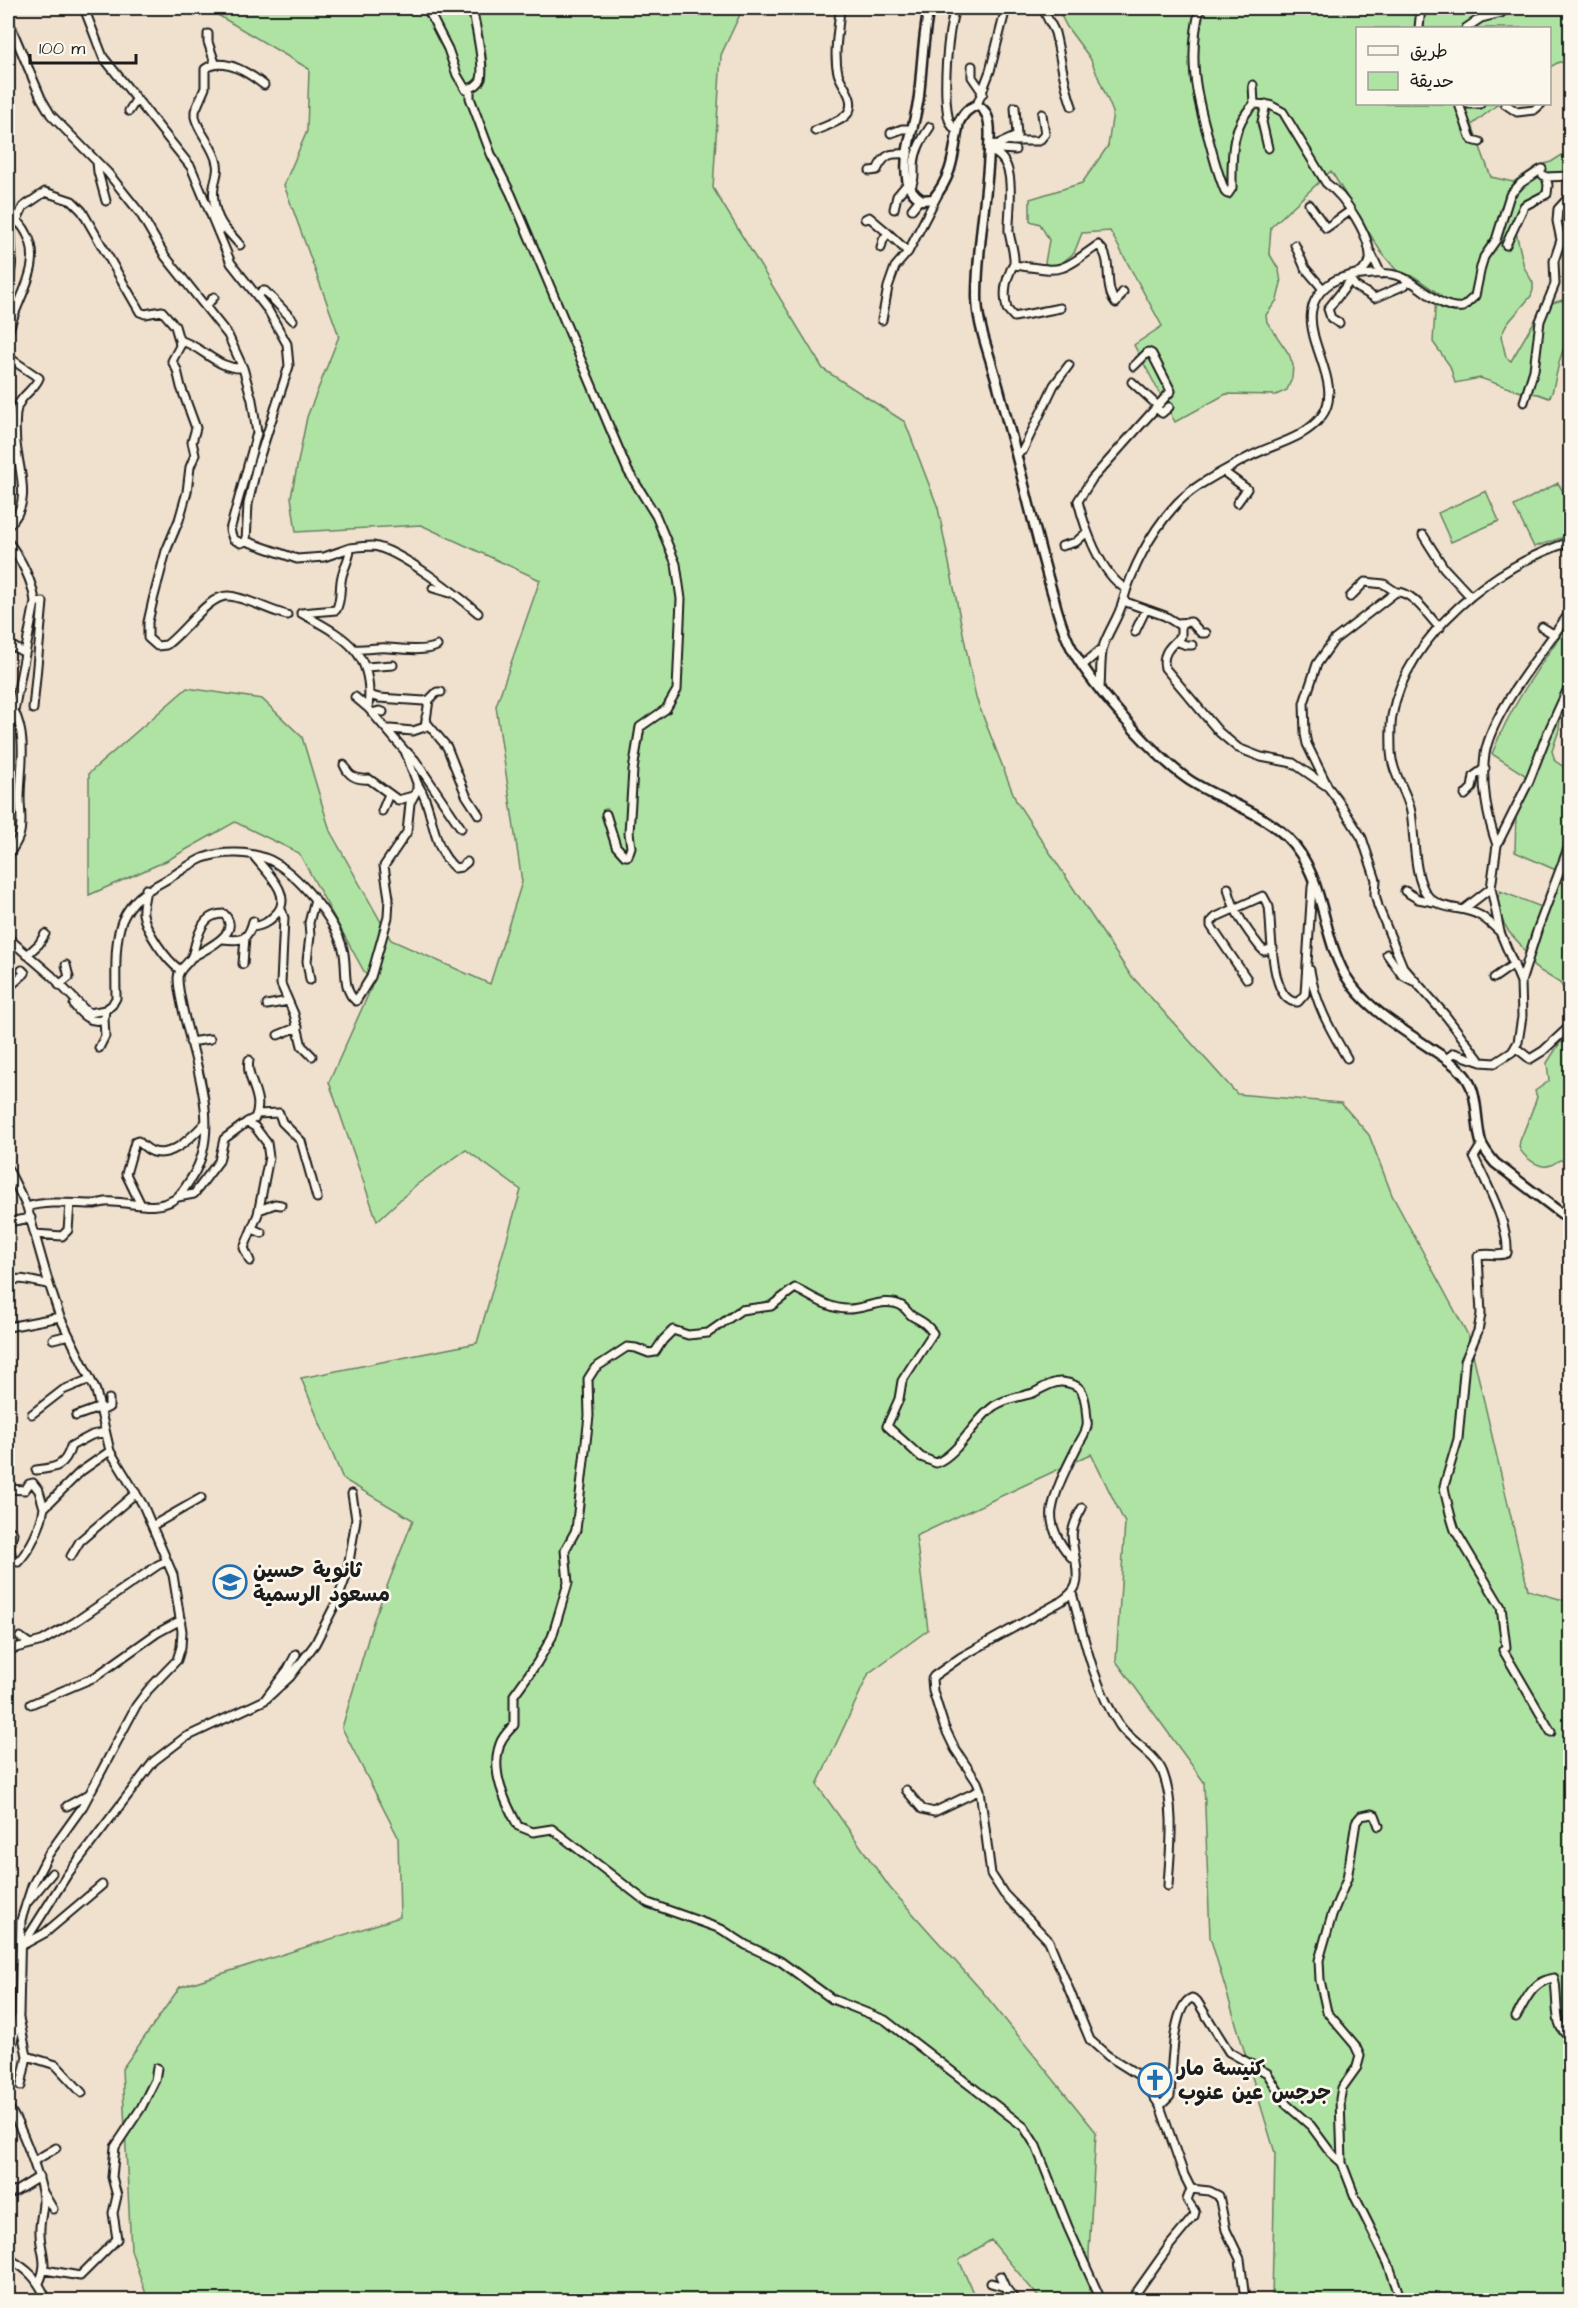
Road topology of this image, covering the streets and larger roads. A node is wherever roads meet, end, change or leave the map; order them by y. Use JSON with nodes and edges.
{"nodes":[{"id":1,"x":84,"y":8,"type":"edge"},
{"id":2,"x":427,"y":8,"type":"edge"},
{"id":3,"x":472,"y":8,"type":"edge"},
{"id":4,"x":840,"y":8,"type":"edge"},
{"id":5,"x":929,"y":8,"type":"edge"},
{"id":6,"x":955,"y":8,"type":"edge"},
{"id":7,"x":1006,"y":8,"type":"edge"},
{"id":8,"x":1044,"y":8,"type":"edge"},
{"id":9,"x":1200,"y":8,"type":"edge"},
{"id":10,"x":1421,"y":8,"type":"edge"},
{"id":11,"x":1505,"y":8,"type":"edge"},
{"id":12,"x":8,"y":20,"type":"edge"},
{"id":13,"x":1419,"y":27,"type":"edge"},
{"id":14,"x":1468,"y":27,"type":"edge"},
{"id":15,"x":208,"y":34,"type":"dead end"},
{"id":16,"x":215,"y":63,"type":"junction"},
{"id":17,"x":972,"y":66,"type":"dead end"},
{"id":18,"x":264,"y":85,"type":"dead end"},
{"id":19,"x":1253,"y":85,"type":"dead end"},
{"id":20,"x":470,"y":88,"type":"junction"},
{"id":21,"x":983,"y":93,"type":"junction"},
{"id":22,"x":136,"y":100,"type":"junction"},
{"id":23,"x":1254,"y":104,"type":"junction"},
{"id":24,"x":1266,"y":104,"type":"junction"},
{"id":25,"x":977,"y":105,"type":"junction"},
{"id":26,"x":1459,"y":105,"type":"edge"},
{"id":27,"x":1506,"y":105,"type":"edge"},
{"id":28,"x":1540,"y":105,"type":"edge"},
{"id":29,"x":1072,"y":106,"type":"dead end"},
{"id":30,"x":1015,"y":107,"type":"dead end"},
{"id":31,"x":129,"y":111,"type":"dead end"},
{"id":32,"x":1042,"y":114,"type":"dead end"},
{"id":33,"x":930,"y":127,"type":"dead end"},
{"id":34,"x":913,"y":129,"type":"junction"},
{"id":35,"x":815,"y":131,"type":"dead end"},
{"id":36,"x":957,"y":132,"type":"junction"},
{"id":37,"x":891,"y":133,"type":"dead end"},
{"id":38,"x":1011,"y":141,"type":"junction"},
{"id":39,"x":1480,"y":142,"type":"dead end"},
{"id":40,"x":1268,"y":148,"type":"dead end"},
{"id":41,"x":990,"y":149,"type":"junction"},
{"id":42,"x":1015,"y":150,"type":"dead end"},
{"id":43,"x":908,"y":154,"type":"junction"},
{"id":44,"x":8,"y":156,"type":"edge"},
{"id":45,"x":98,"y":162,"type":"junction"},
{"id":46,"x":870,"y":171,"type":"dead end"},
{"id":47,"x":1570,"y":176,"type":"edge"},
{"id":48,"x":1546,"y":177,"type":"junction"},
{"id":49,"x":909,"y":186,"type":"junction"},
{"id":50,"x":940,"y":191,"type":"junction"},
{"id":51,"x":1570,"y":196,"type":"edge"},
{"id":52,"x":920,"y":199,"type":"junction"},
{"id":53,"x":106,"y":201,"type":"dead end"},
{"id":54,"x":1309,"y":204,"type":"dead end"},
{"id":55,"x":894,"y":209,"type":"dead end"},
{"id":56,"x":912,"y":209,"type":"dead end"},
{"id":57,"x":1350,"y":211,"type":"junction"},
{"id":58,"x":14,"y":219,"type":"junction"},
{"id":59,"x":865,"y":219,"type":"dead end"},
{"id":60,"x":221,"y":230,"type":"junction"},
{"id":61,"x":888,"y":233,"type":"junction"},
{"id":62,"x":9,"y":242,"type":"edge"},
{"id":63,"x":240,"y":245,"type":"dead end"},
{"id":64,"x":1295,"y":245,"type":"dead end"},
{"id":65,"x":1506,"y":245,"type":"dead end"},
{"id":66,"x":881,"y":248,"type":"dead end"},
{"id":67,"x":908,"y":252,"type":"junction"},
{"id":68,"x":1371,"y":253,"type":"junction"},
{"id":69,"x":1014,"y":265,"type":"junction"},
{"id":70,"x":1381,"y":274,"type":"junction"},
{"id":71,"x":1349,"y":278,"type":"junction"},
{"id":72,"x":1409,"y":280,"type":"junction"},
{"id":73,"x":1323,"y":289,"type":"junction"},
{"id":74,"x":1362,"y":290,"type":"junction"},
{"id":75,"x":1343,"y":291,"type":"junction"},
{"id":76,"x":1123,"y":292,"type":"dead end"},
{"id":77,"x":258,"y":295,"type":"junction"},
{"id":78,"x":8,"y":297,"type":"edge"},
{"id":79,"x":214,"y":297,"type":"dead end"},
{"id":80,"x":206,"y":306,"type":"junction"},
{"id":81,"x":1060,"y":308,"type":"dead end"},
{"id":82,"x":294,"y":320,"type":"dead end"},
{"id":83,"x":882,"y":320,"type":"dead end"},
{"id":84,"x":1339,"y":323,"type":"dead end"},
{"id":85,"x":8,"y":335,"type":"edge"},
{"id":86,"x":178,"y":340,"type":"junction"},
{"id":87,"x":8,"y":357,"type":"edge"},
{"id":88,"x":1069,"y":365,"type":"dead end"},
{"id":89,"x":1134,"y":366,"type":"dead end"},
{"id":90,"x":243,"y":368,"type":"junction"},
{"id":91,"x":1132,"y":382,"type":"dead end"},
{"id":92,"x":1524,"y":402,"type":"dead end"},
{"id":93,"x":1157,"y":407,"type":"junction"},
{"id":94,"x":1169,"y":407,"type":"dead end"},
{"id":95,"x":16,"y":415,"type":"junction"},
{"id":96,"x":8,"y":422,"type":"edge"},
{"id":97,"x":1017,"y":454,"type":"junction"},
{"id":98,"x":1224,"y":472,"type":"junction"},
{"id":99,"x":1236,"y":503,"type":"dead end"},
{"id":100,"x":8,"y":526,"type":"edge"},
{"id":101,"x":1087,"y":531,"type":"junction"},
{"id":102,"x":1423,"y":535,"type":"dead end"},
{"id":103,"x":246,"y":540,"type":"junction"},
{"id":104,"x":8,"y":542,"type":"edge"},
{"id":105,"x":1570,"y":542,"type":"edge"},
{"id":106,"x":1062,"y":546,"type":"dead end"},
{"id":107,"x":350,"y":548,"type":"junction"},
{"id":108,"x":433,"y":588,"type":"dead end"},
{"id":109,"x":1126,"y":589,"type":"junction"},
{"id":110,"x":1396,"y":592,"type":"junction"},
{"id":111,"x":1470,"y":596,"type":"junction"},
{"id":112,"x":1350,"y":597,"type":"dead end"},
{"id":113,"x":463,"y":599,"type":"junction"},
{"id":114,"x":1123,"y":601,"type":"junction"},
{"id":115,"x":35,"y":602,"type":"junction"},
{"id":116,"x":1146,"y":609,"type":"junction"},
{"id":117,"x":1570,"y":612,"type":"edge"},
{"id":118,"x":478,"y":613,"type":"dead end"},
{"id":119,"x":287,"y":615,"type":"dead end"},
{"id":120,"x":1177,"y":623,"type":"junction"},
{"id":121,"x":1542,"y":627,"type":"dead end"},
{"id":122,"x":1440,"y":628,"type":"junction"},
{"id":123,"x":1135,"y":632,"type":"dead end"},
{"id":124,"x":1206,"y":633,"type":"dead end"},
{"id":125,"x":1555,"y":635,"type":"junction"},
{"id":126,"x":1176,"y":641,"type":"junction"},
{"id":127,"x":8,"y":644,"type":"edge"},
{"id":128,"x":1192,"y":645,"type":"dead end"},
{"id":129,"x":436,"y":646,"type":"dead end"},
{"id":130,"x":1103,"y":648,"type":"junction"},
{"id":131,"x":354,"y":649,"type":"junction"},
{"id":132,"x":25,"y":653,"type":"junction"},
{"id":133,"x":393,"y":665,"type":"dead end"},
{"id":134,"x":1083,"y":665,"type":"junction"},
{"id":135,"x":366,"y":667,"type":"junction"},
{"id":136,"x":1570,"y":684,"type":"edge"},
{"id":137,"x":1100,"y":688,"type":"junction"},
{"id":138,"x":441,"y":692,"type":"dead end"},
{"id":139,"x":369,"y":695,"type":"junction"},
{"id":140,"x":355,"y":697,"type":"dead end"},
{"id":141,"x":429,"y":700,"type":"junction"},
{"id":142,"x":33,"y":709,"type":"dead end"},
{"id":143,"x":370,"y":710,"type":"junction"},
{"id":144,"x":14,"y":711,"type":"junction"},
{"id":145,"x":383,"y":712,"type":"dead end"},
{"id":146,"x":424,"y":720,"type":"junction"},
{"id":147,"x":387,"y":728,"type":"junction"},
{"id":148,"x":8,"y":729,"type":"edge"},
{"id":149,"x":405,"y":751,"type":"junction"},
{"id":150,"x":344,"y":765,"type":"dead end"},
{"id":151,"x":1485,"y":768,"type":"junction"},
{"id":152,"x":417,"y":783,"type":"junction"},
{"id":153,"x":1328,"y":787,"type":"junction"},
{"id":154,"x":389,"y":794,"type":"junction"},
{"id":155,"x":1465,"y":795,"type":"dead end"},
{"id":156,"x":413,"y":796,"type":"junction"},
{"id":157,"x":382,"y":811,"type":"dead end"},
{"id":158,"x":606,"y":814,"type":"dead end"},
{"id":159,"x":479,"y":815,"type":"dead end"},
{"id":160,"x":460,"y":828,"type":"dead end"},
{"id":161,"x":1570,"y":843,"type":"edge"},
{"id":162,"x":1497,"y":845,"type":"junction"},
{"id":163,"x":253,"y":855,"type":"junction"},
{"id":164,"x":8,"y":856,"type":"edge"},
{"id":165,"x":467,"y":862,"type":"dead end"},
{"id":166,"x":1314,"y":879,"type":"junction"},
{"id":167,"x":1228,"y":888,"type":"dead end"},
{"id":168,"x":1491,"y":888,"type":"junction"},
{"id":169,"x":146,"y":889,"type":"junction"},
{"id":170,"x":1405,"y":891,"type":"dead end"},
{"id":171,"x":315,"y":899,"type":"junction"},
{"id":172,"x":1434,"y":902,"type":"junction"},
{"id":173,"x":281,"y":909,"type":"junction"},
{"id":174,"x":1235,"y":909,"type":"junction"},
{"id":175,"x":1464,"y":909,"type":"junction"},
{"id":176,"x":1500,"y":932,"type":"junction"},
{"id":177,"x":45,"y":934,"type":"dead end"},
{"id":178,"x":8,"y":938,"type":"edge"},
{"id":179,"x":245,"y":938,"type":"junction"},
{"id":180,"x":222,"y":939,"type":"junction"},
{"id":181,"x":1273,"y":948,"type":"junction"},
{"id":182,"x":1387,"y":954,"type":"dead end"},
{"id":183,"x":27,"y":955,"type":"junction"},
{"id":184,"x":191,"y":958,"type":"junction"},
{"id":185,"x":1308,"y":958,"type":"junction"},
{"id":186,"x":243,"y":964,"type":"dead end"},
{"id":187,"x":1514,"y":964,"type":"junction"},
{"id":188,"x":66,"y":965,"type":"dead end"},
{"id":189,"x":22,"y":970,"type":"dead end"},
{"id":190,"x":180,"y":970,"type":"junction"},
{"id":191,"x":52,"y":976,"type":"junction"},
{"id":192,"x":1494,"y":978,"type":"dead end"},
{"id":193,"x":1247,"y":979,"type":"dead end"},
{"id":194,"x":310,"y":980,"type":"dead end"},
{"id":195,"x":1415,"y":981,"type":"junction"},
{"id":196,"x":1521,"y":982,"type":"junction"},
{"id":197,"x":59,"y":985,"type":"junction"},
{"id":198,"x":8,"y":986,"type":"edge"},
{"id":199,"x":288,"y":1001,"type":"junction"},
{"id":200,"x":267,"y":1005,"type":"dead end"},
{"id":201,"x":105,"y":1010,"type":"junction"},
{"id":202,"x":104,"y":1019,"type":"junction"},
{"id":203,"x":1570,"y":1026,"type":"edge"},
{"id":204,"x":298,"y":1027,"type":"junction"},
{"id":205,"x":278,"y":1035,"type":"dead end"},
{"id":206,"x":210,"y":1039,"type":"dead end"},
{"id":207,"x":190,"y":1042,"type":"junction"},
{"id":208,"x":1515,"y":1047,"type":"junction"},
{"id":209,"x":99,"y":1048,"type":"dead end"},
{"id":210,"x":312,"y":1056,"type":"dead end"},
{"id":211,"x":1347,"y":1058,"type":"dead end"},
{"id":212,"x":1446,"y":1059,"type":"junction"},
{"id":213,"x":249,"y":1060,"type":"dead end"},
{"id":214,"x":1481,"y":1062,"type":"junction"},
{"id":215,"x":257,"y":1114,"type":"junction"},
{"id":216,"x":246,"y":1122,"type":"junction"},
{"id":217,"x":205,"y":1123,"type":"junction"},
{"id":218,"x":1482,"y":1144,"type":"junction"},
{"id":219,"x":8,"y":1169,"type":"edge"},
{"id":220,"x":178,"y":1197,"type":"junction"},
{"id":221,"x":317,"y":1198,"type":"dead end"},
{"id":222,"x":70,"y":1204,"type":"junction"},
{"id":223,"x":141,"y":1205,"type":"junction"},
{"id":224,"x":282,"y":1205,"type":"dead end"},
{"id":225,"x":27,"y":1206,"type":"junction"},
{"id":226,"x":259,"y":1210,"type":"junction"},
{"id":227,"x":31,"y":1218,"type":"junction"},
{"id":228,"x":1570,"y":1220,"type":"edge"},
{"id":229,"x":8,"y":1222,"type":"edge"},
{"id":230,"x":253,"y":1229,"type":"junction"},
{"id":231,"x":262,"y":1233,"type":"dead end"},
{"id":232,"x":35,"y":1234,"type":"junction"},
{"id":233,"x":250,"y":1261,"type":"dead end"},
{"id":234,"x":8,"y":1281,"type":"edge"},
{"id":235,"x":49,"y":1284,"type":"junction"},
{"id":236,"x":60,"y":1317,"type":"junction"},
{"id":237,"x":8,"y":1328,"type":"edge"},
{"id":238,"x":69,"y":1335,"type":"junction"},
{"id":239,"x":53,"y":1339,"type":"dead end"},
{"id":240,"x":90,"y":1379,"type":"junction"},
{"id":241,"x":109,"y":1399,"type":"dead end"},
{"id":242,"x":101,"y":1409,"type":"junction"},
{"id":243,"x":32,"y":1414,"type":"dead end"},
{"id":244,"x":76,"y":1416,"type":"dead end"},
{"id":245,"x":105,"y":1432,"type":"junction"},
{"id":246,"x":110,"y":1451,"type":"junction"},
{"id":247,"x":36,"y":1470,"type":"dead end"},
{"id":248,"x":8,"y":1489,"type":"edge"},
{"id":249,"x":136,"y":1493,"type":"junction"},
{"id":250,"x":352,"y":1494,"type":"dead end"},
{"id":251,"x":201,"y":1498,"type":"dead end"},
{"id":252,"x":44,"y":1508,"type":"junction"},
{"id":253,"x":1082,"y":1508,"type":"dead end"},
{"id":254,"x":152,"y":1526,"type":"junction"},
{"id":255,"x":8,"y":1529,"type":"edge"},
{"id":256,"x":71,"y":1556,"type":"dead end"},
{"id":257,"x":167,"y":1562,"type":"junction"},
{"id":258,"x":1076,"y":1562,"type":"junction"},
{"id":259,"x":1072,"y":1593,"type":"junction"},
{"id":260,"x":181,"y":1620,"type":"junction"},
{"id":261,"x":20,"y":1637,"type":"dead end"},
{"id":262,"x":30,"y":1644,"type":"junction"},
{"id":263,"x":8,"y":1649,"type":"edge"},
{"id":264,"x":296,"y":1654,"type":"dead end"},
{"id":265,"x":265,"y":1700,"type":"junction"},
{"id":266,"x":31,"y":1704,"type":"dead end"},
{"id":267,"x":1551,"y":1732,"type":"dead end"},
{"id":268,"x":906,"y":1790,"type":"dead end"},
{"id":269,"x":980,"y":1790,"type":"junction"},
{"id":270,"x":89,"y":1794,"type":"junction"},
{"id":271,"x":67,"y":1806,"type":"dead end"},
{"id":272,"x":1379,"y":1826,"type":"dead end"},
{"id":273,"x":52,"y":1873,"type":"dead end"},
{"id":274,"x":102,"y":1886,"type":"dead end"},
{"id":275,"x":1168,"y":1886,"type":"dead end"},
{"id":276,"x":26,"y":1904,"type":"junction"},
{"id":277,"x":21,"y":1946,"type":"junction"},
{"id":278,"x":18,"y":2015,"type":"junction"},
{"id":279,"x":1516,"y":2017,"type":"dead end"},
{"id":280,"x":1570,"y":2036,"type":"edge"},
{"id":281,"x":8,"y":2048,"type":"edge"},
{"id":282,"x":27,"y":2056,"type":"junction"},
{"id":283,"x":157,"y":2068,"type":"dead end"},
{"id":284,"x":21,"y":2086,"type":"dead end"},
{"id":285,"x":82,"y":2092,"type":"dead end"},
{"id":286,"x":1160,"y":2106,"type":"junction"},
{"id":287,"x":8,"y":2107,"type":"edge"},
{"id":288,"x":56,"y":2148,"type":"dead end"},
{"id":289,"x":34,"y":2161,"type":"junction"},
{"id":290,"x":1342,"y":2163,"type":"junction"},
{"id":291,"x":39,"y":2177,"type":"junction"},
{"id":292,"x":41,"y":2187,"type":"junction"},
{"id":293,"x":1191,"y":2188,"type":"junction"},
{"id":294,"x":8,"y":2194,"type":"edge"},
{"id":295,"x":54,"y":2209,"type":"dead end"},
{"id":296,"x":8,"y":2258,"type":"edge"},
{"id":297,"x":45,"y":2270,"type":"junction"},
{"id":298,"x":1000,"y":2276,"type":"dead end"},
{"id":299,"x":39,"y":2283,"type":"junction"},
{"id":300,"x":992,"y":2283,"type":"dead end"},
{"id":301,"x":1005,"y":2287,"type":"junction"},
{"id":302,"x":47,"y":2301,"type":"edge"},
{"id":303,"x":1015,"y":2301,"type":"edge"},
{"id":304,"x":1101,"y":2301,"type":"edge"},
{"id":305,"x":1131,"y":2301,"type":"edge"},
{"id":306,"x":1245,"y":2301,"type":"edge"},
{"id":307,"x":1401,"y":2301,"type":"edge"}],
"edges":[{"from":1,"to":22,"type":"street"},
{"from":2,"to":20,"type":"street"},
{"from":3,"to":20,"type":"street"},
{"from":4,"to":35,"type":"street"},
{"from":5,"to":34,"type":"street"},
{"from":6,"to":36,"type":"street"},
{"from":7,"to":21,"type":"street"},
{"from":8,"to":29,"type":"street"},
{"from":9,"to":23,"type":"street"},
{"from":10,"to":13,"type":"street"},
{"from":11,"to":14,"type":"street"},
{"from":12,"to":45,"type":"street"},
{"from":15,"to":16,"type":"street"},
{"from":16,"to":18,"type":"street"},
{"from":16,"to":60,"type":"street"},
{"from":17,"to":21,"type":"street"},
{"from":19,"to":23,"type":"street"},
{"from":20,"to":158,"type":"street"},
{"from":21,"to":25,"type":"street"},
{"from":22,"to":31,"type":"street"},
{"from":22,"to":60,"type":"street"},
{"from":23,"to":24,"type":"street"},
{"from":24,"to":40,"type":"street"},
{"from":24,"to":57,"type":"street"},
{"from":25,"to":36,"type":"street"},
{"from":25,"to":41,"type":"street"},
{"from":26,"to":39,"type":"street"},
{"from":27,"to":28,"type":"street"},
{"from":30,"to":38,"type":"street"},
{"from":32,"to":38,"type":"street"},
{"from":33,"to":49,"type":"street"},
{"from":34,"to":37,"type":"street"},
{"from":34,"to":43,"type":"street"},
{"from":36,"to":50,"type":"street"},
{"from":38,"to":41,"type":"street"},
{"from":41,"to":42,"type":"street"},
{"from":41,"to":69,"type":"street"},
{"from":41,"to":97,"type":"street"},
{"from":43,"to":46,"type":"street"},
{"from":43,"to":49,"type":"street"},
{"from":44,"to":58,"type":"street"},
{"from":45,"to":53,"type":"street"},
{"from":45,"to":80,"type":"street"},
{"from":47,"to":48,"type":"street"},
{"from":48,"to":65,"type":"street"},
{"from":48,"to":72,"type":"street"},
{"from":49,"to":52,"type":"street"},
{"from":49,"to":55,"type":"street"},
{"from":50,"to":52,"type":"street"},
{"from":50,"to":67,"type":"street"},
{"from":51,"to":92,"type":"street"},
{"from":52,"to":56,"type":"street"},
{"from":54,"to":57,"type":"street"},
{"from":57,"to":68,"type":"street"},
{"from":58,"to":62,"type":"street"},
{"from":58,"to":85,"type":"street"},
{"from":58,"to":86,"type":"street"},
{"from":59,"to":61,"type":"street"},
{"from":60,"to":63,"type":"street"},
{"from":60,"to":77,"type":"street"},
{"from":61,"to":66,"type":"street"},
{"from":61,"to":67,"type":"street"},
{"from":62,"to":78,"type":"street"},
{"from":64,"to":73,"type":"street"},
{"from":67,"to":83,"type":"street"},
{"from":68,"to":70,"type":"street"},
{"from":68,"to":71,"type":"street"},
{"from":69,"to":76,"type":"street"},
{"from":69,"to":81,"type":"street"},
{"from":70,"to":71,"type":"street"},
{"from":70,"to":72,"type":"street"},
{"from":71,"to":73,"type":"street"},
{"from":71,"to":74,"type":"street"},
{"from":71,"to":75,"type":"street"},
{"from":72,"to":74,"type":"street"},
{"from":73,"to":98,"type":"street"},
{"from":74,"to":75,"type":"street"},
{"from":75,"to":84,"type":"street"},
{"from":77,"to":82,"type":"street"},
{"from":77,"to":103,"type":"street"},
{"from":79,"to":80,"type":"street"},
{"from":80,"to":90,"type":"street"},
{"from":86,"to":90,"type":"street"},
{"from":86,"to":119,"type":"street"},
{"from":87,"to":95,"type":"street"},
{"from":88,"to":97,"type":"street"},
{"from":89,"to":93,"type":"street"},
{"from":90,"to":103,"type":"street"},
{"from":91,"to":93,"type":"street"},
{"from":93,"to":94,"type":"street"},
{"from":93,"to":101,"type":"street"},
{"from":95,"to":96,"type":"street"},
{"from":95,"to":100,"type":"street"},
{"from":97,"to":134,"type":"street"},
{"from":98,"to":99,"type":"street"},
{"from":98,"to":109,"type":"street"},
{"from":101,"to":106,"type":"street"},
{"from":101,"to":109,"type":"street"},
{"from":102,"to":111,"type":"street"},
{"from":103,"to":107,"type":"street"},
{"from":104,"to":115,"type":"street"},
{"from":105,"to":111,"type":"street"},
{"from":107,"to":113,"type":"street"},
{"from":107,"to":131,"type":"street"},
{"from":108,"to":113,"type":"street"},
{"from":109,"to":114,"type":"street"},
{"from":110,"to":112,"type":"street"},
{"from":110,"to":122,"type":"street"},
{"from":110,"to":153,"type":"street"},
{"from":111,"to":122,"type":"street"},
{"from":113,"to":118,"type":"street"},
{"from":114,"to":116,"type":"street"},
{"from":114,"to":130,"type":"street"},
{"from":115,"to":132,"type":"street"},
{"from":115,"to":142,"type":"street"},
{"from":116,"to":120,"type":"street"},
{"from":116,"to":123,"type":"street"},
{"from":117,"to":125,"type":"street"},
{"from":120,"to":124,"type":"street"},
{"from":120,"to":126,"type":"street"},
{"from":121,"to":125,"type":"street"},
{"from":122,"to":172,"type":"street"},
{"from":125,"to":151,"type":"street"},
{"from":126,"to":128,"type":"street"},
{"from":126,"to":153,"type":"street"},
{"from":127,"to":132,"type":"street"},
{"from":129,"to":131,"type":"street"},
{"from":130,"to":134,"type":"street"},
{"from":130,"to":137,"type":"street"},
{"from":131,"to":135,"type":"street"},
{"from":132,"to":144,"type":"street"},
{"from":133,"to":135,"type":"street"},
{"from":134,"to":137,"type":"street"},
{"from":135,"to":139,"type":"street"},
{"from":136,"to":162,"type":"street"},
{"from":137,"to":166,"type":"street"},
{"from":138,"to":141,"type":"street"},
{"from":139,"to":141,"type":"street"},
{"from":139,"to":143,"type":"street"},
{"from":140,"to":143,"type":"street"},
{"from":141,"to":146,"type":"street"},
{"from":143,"to":145,"type":"street"},
{"from":143,"to":147,"type":"street"},
{"from":144,"to":148,"type":"street"},
{"from":144,"to":164,"type":"street"},
{"from":146,"to":147,"type":"street"},
{"from":146,"to":159,"type":"street"},
{"from":147,"to":149,"type":"street"},
{"from":149,"to":152,"type":"street"},
{"from":149,"to":160,"type":"street"},
{"from":150,"to":154,"type":"street"},
{"from":151,"to":155,"type":"street"},
{"from":151,"to":162,"type":"street"},
{"from":152,"to":156,"type":"street"},
{"from":152,"to":165,"type":"street"},
{"from":153,"to":195,"type":"street"},
{"from":154,"to":156,"type":"street"},
{"from":154,"to":157,"type":"street"},
{"from":156,"to":171,"type":"street"},
{"from":161,"to":196,"type":"street"},
{"from":162,"to":168,"type":"street"},
{"from":163,"to":169,"type":"street"},
{"from":163,"to":171,"type":"street"},
{"from":163,"to":173,"type":"street"},
{"from":166,"to":185,"type":"street"},
{"from":166,"to":212,"type":"street"},
{"from":167,"to":174,"type":"street"},
{"from":168,"to":175,"type":"street"},
{"from":168,"to":176,"type":"street"},
{"from":169,"to":190,"type":"street"},
{"from":169,"to":201,"type":"street"},
{"from":170,"to":172,"type":"street"},
{"from":171,"to":194,"type":"street"},
{"from":172,"to":175,"type":"street"},
{"from":173,"to":179,"type":"street"},
{"from":173,"to":199,"type":"street"},
{"from":174,"to":181,"type":"street"},
{"from":174,"to":181,"type":"street"},
{"from":174,"to":193,"type":"street"},
{"from":175,"to":176,"type":"street"},
{"from":176,"to":187,"type":"street"},
{"from":177,"to":183,"type":"street"},
{"from":178,"to":183,"type":"street"},
{"from":179,"to":180,"type":"street"},
{"from":179,"to":186,"type":"street"},
{"from":180,"to":184,"type":"street"},
{"from":180,"to":184,"type":"street"},
{"from":181,"to":185,"type":"street"},
{"from":182,"to":195,"type":"street"},
{"from":183,"to":191,"type":"street"},
{"from":184,"to":190,"type":"street"},
{"from":185,"to":211,"type":"street"},
{"from":187,"to":192,"type":"street"},
{"from":187,"to":196,"type":"street"},
{"from":188,"to":197,"type":"street"},
{"from":189,"to":198,"type":"street"},
{"from":190,"to":207,"type":"street"},
{"from":191,"to":197,"type":"street"},
{"from":191,"to":202,"type":"street"},
{"from":195,"to":214,"type":"street"},
{"from":196,"to":208,"type":"street"},
{"from":197,"to":201,"type":"street"},
{"from":199,"to":200,"type":"street"},
{"from":199,"to":204,"type":"street"},
{"from":201,"to":202,"type":"street"},
{"from":202,"to":209,"type":"street"},
{"from":203,"to":208,"type":"street"},
{"from":204,"to":205,"type":"street"},
{"from":204,"to":210,"type":"street"},
{"from":206,"to":207,"type":"street"},
{"from":207,"to":217,"type":"street"},
{"from":208,"to":214,"type":"street"},
{"from":212,"to":214,"type":"street"},
{"from":212,"to":218,"type":"street"},
{"from":213,"to":215,"type":"street"},
{"from":215,"to":216,"type":"street"},
{"from":215,"to":221,"type":"street"},
{"from":216,"to":220,"type":"street"},
{"from":216,"to":226,"type":"street"},
{"from":217,"to":220,"type":"street"},
{"from":217,"to":223,"type":"street"},
{"from":218,"to":228,"type":"street"},
{"from":218,"to":267,"type":"street"},
{"from":219,"to":225,"type":"street"},
{"from":220,"to":223,"type":"street"},
{"from":222,"to":223,"type":"street"},
{"from":222,"to":225,"type":"street"},
{"from":222,"to":232,"type":"street"},
{"from":224,"to":226,"type":"street"},
{"from":225,"to":227,"type":"street"},
{"from":226,"to":230,"type":"street"},
{"from":227,"to":229,"type":"street"},
{"from":227,"to":232,"type":"street"},
{"from":230,"to":231,"type":"street"},
{"from":230,"to":233,"type":"street"},
{"from":232,"to":235,"type":"street"},
{"from":234,"to":235,"type":"street"},
{"from":235,"to":236,"type":"street"},
{"from":236,"to":237,"type":"street"},
{"from":236,"to":238,"type":"street"},
{"from":238,"to":239,"type":"street"},
{"from":238,"to":240,"type":"street"},
{"from":240,"to":242,"type":"street"},
{"from":240,"to":243,"type":"street"},
{"from":241,"to":242,"type":"street"},
{"from":242,"to":244,"type":"street"},
{"from":242,"to":245,"type":"street"},
{"from":245,"to":246,"type":"street"},
{"from":245,"to":247,"type":"street"},
{"from":246,"to":249,"type":"street"},
{"from":246,"to":252,"type":"street"},
{"from":248,"to":252,"type":"street"},
{"from":249,"to":254,"type":"street"},
{"from":249,"to":256,"type":"street"},
{"from":250,"to":265,"type":"street"},
{"from":251,"to":254,"type":"street"},
{"from":252,"to":255,"type":"street"},
{"from":253,"to":258,"type":"street"},
{"from":254,"to":257,"type":"street"},
{"from":257,"to":260,"type":"street"},
{"from":257,"to":262,"type":"street"},
{"from":258,"to":259,"type":"street"},
{"from":258,"to":304,"type":"street"},
{"from":259,"to":269,"type":"street"},
{"from":259,"to":275,"type":"street"},
{"from":260,"to":266,"type":"street"},
{"from":260,"to":270,"type":"street"},
{"from":261,"to":262,"type":"street"},
{"from":262,"to":263,"type":"street"},
{"from":264,"to":265,"type":"street"},
{"from":265,"to":277,"type":"street"},
{"from":268,"to":269,"type":"street"},
{"from":269,"to":286,"type":"street"},
{"from":270,"to":271,"type":"street"},
{"from":270,"to":276,"type":"street"},
{"from":272,"to":290,"type":"street"},
{"from":273,"to":276,"type":"street"},
{"from":274,"to":277,"type":"street"},
{"from":276,"to":277,"type":"street"},
{"from":277,"to":278,"type":"street"},
{"from":278,"to":281,"type":"street"},
{"from":278,"to":282,"type":"street"},
{"from":279,"to":280,"type":"street"},
{"from":282,"to":284,"type":"street"},
{"from":282,"to":285,"type":"street"},
{"from":283,"to":297,"type":"street"},
{"from":286,"to":290,"type":"street"},
{"from":286,"to":293,"type":"street"},
{"from":287,"to":289,"type":"street"},
{"from":288,"to":289,"type":"street"},
{"from":289,"to":291,"type":"street"},
{"from":290,"to":307,"type":"street"},
{"from":291,"to":292,"type":"street"},
{"from":291,"to":294,"type":"street"},
{"from":292,"to":295,"type":"street"},
{"from":292,"to":297,"type":"street"},
{"from":293,"to":305,"type":"street"},
{"from":293,"to":306,"type":"street"},
{"from":296,"to":299,"type":"street"},
{"from":297,"to":299,"type":"street"},
{"from":298,"to":301,"type":"street"},
{"from":299,"to":302,"type":"street"},
{"from":300,"to":301,"type":"street"},
{"from":301,"to":303,"type":"street"}]}
